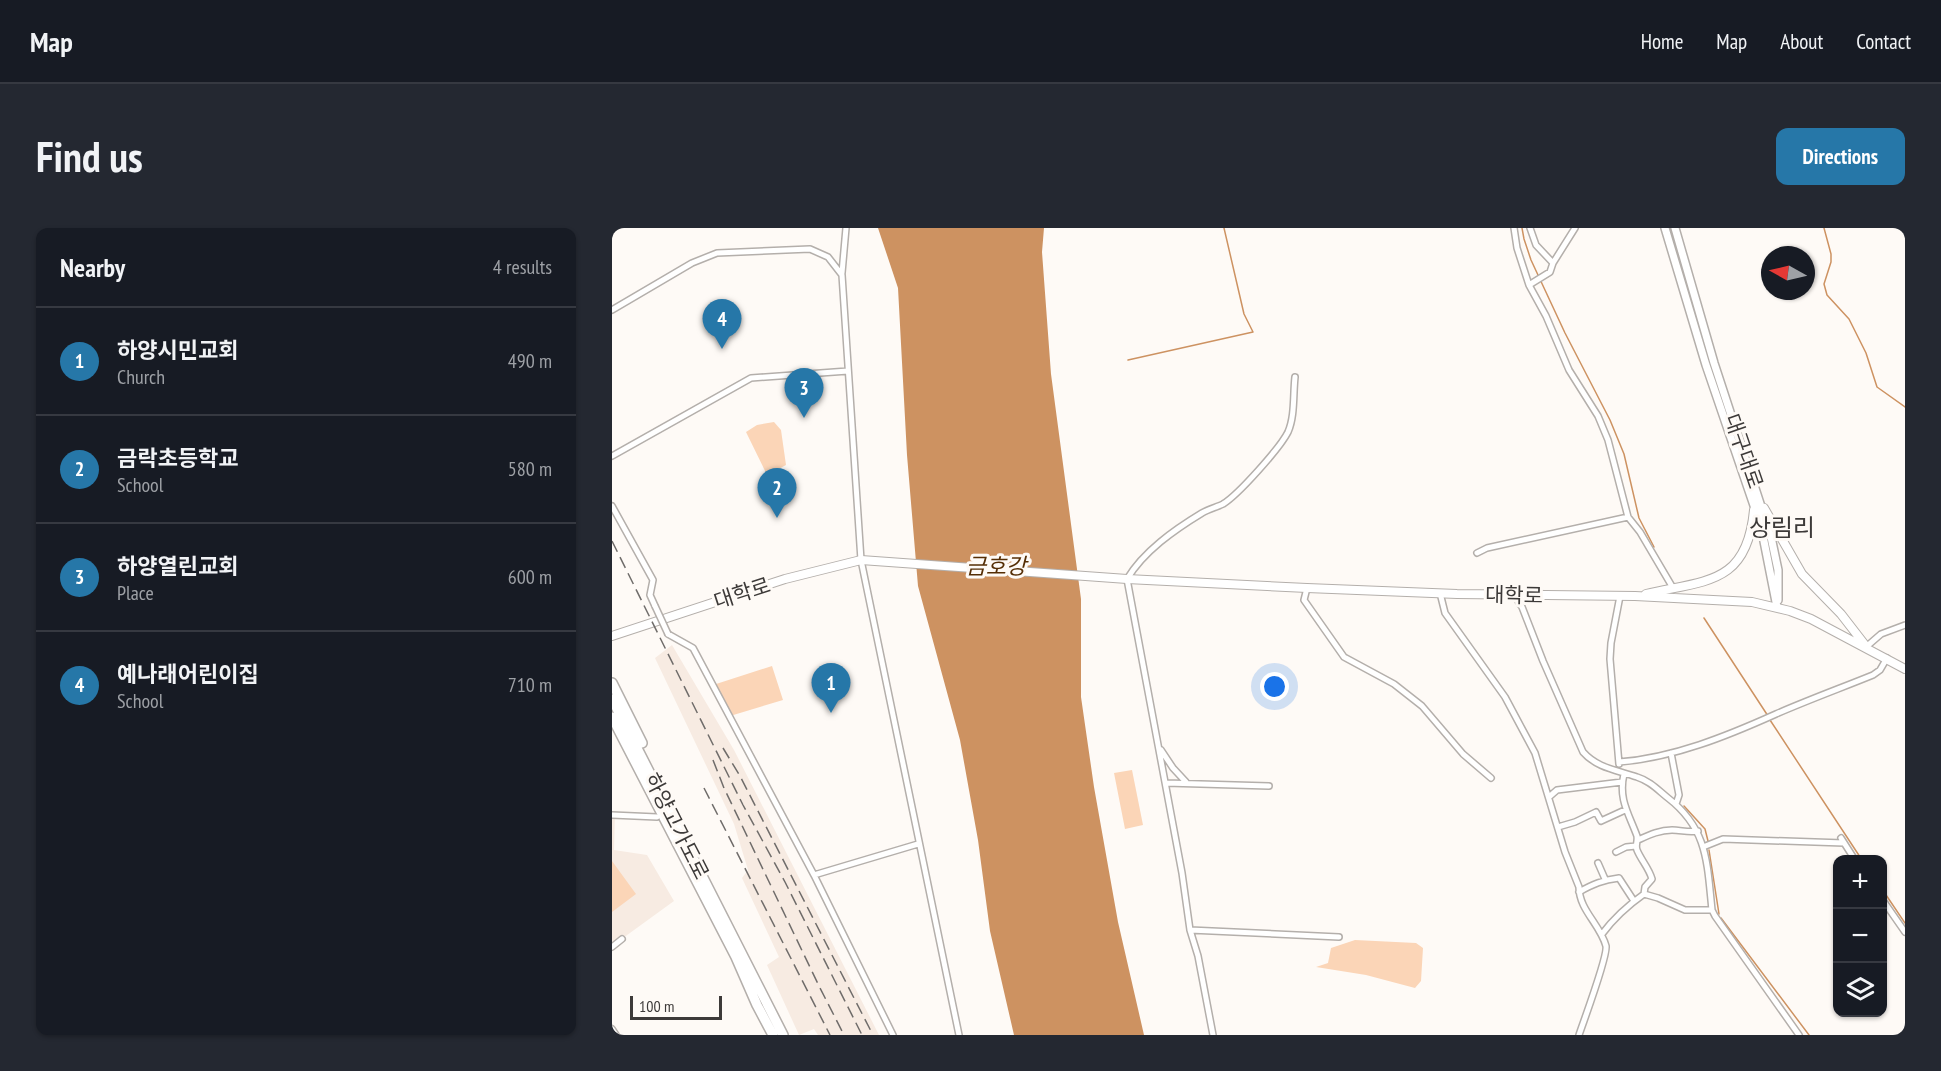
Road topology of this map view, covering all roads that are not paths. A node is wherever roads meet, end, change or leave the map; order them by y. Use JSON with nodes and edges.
{"nodes":[{"id":1,"x":846,"y":228,"type":"edge"},
{"id":2,"x":1514,"y":228,"type":"edge"},
{"id":3,"x":1530,"y":228,"type":"edge"},
{"id":4,"x":1575,"y":228,"type":"edge"},
{"id":5,"x":1665,"y":228,"type":"edge"},
{"id":6,"x":1675,"y":228,"type":"edge"},
{"id":7,"x":1553,"y":263,"type":"junction"},
{"id":8,"x":842,"y":275,"type":"junction"},
{"id":9,"x":1529,"y":285,"type":"junction"},
{"id":10,"x":612,"y":310,"type":"edge"},
{"id":11,"x":848,"y":371,"type":"junction"},
{"id":12,"x":1295,"y":377,"type":"dead end"},
{"id":13,"x":612,"y":456,"type":"edge"},
{"id":14,"x":612,"y":506,"type":"edge"},
{"id":15,"x":1764,"y":508,"type":"junction"},
{"id":16,"x":1754,"y":510,"type":"junction"},
{"id":17,"x":1628,"y":517,"type":"junction"},
{"id":18,"x":1477,"y":553,"type":"dead end"},
{"id":19,"x":861,"y":560,"type":"junction"},
{"id":20,"x":1126,"y":579,"type":"junction"},
{"id":21,"x":1307,"y":588,"type":"junction"},
{"id":22,"x":1673,"y":588,"type":"junction"},
{"id":23,"x":1440,"y":593,"type":"junction"},
{"id":24,"x":1514,"y":595,"type":"junction"},
{"id":25,"x":1620,"y":596,"type":"junction"},
{"id":26,"x":1635,"y":596,"type":"junction"},
{"id":27,"x":1777,"y":607,"type":"junction"},
{"id":28,"x":1905,"y":625,"type":"edge"},
{"id":29,"x":612,"y":636,"type":"edge"},
{"id":30,"x":1866,"y":647,"type":"junction"},
{"id":31,"x":1887,"y":658,"type":"junction"},
{"id":32,"x":1905,"y":669,"type":"edge"},
{"id":33,"x":612,"y":683,"type":"edge"},
{"id":34,"x":612,"y":699,"type":"edge"},
{"id":35,"x":612,"y":717,"type":"edge"},
{"id":36,"x":612,"y":728,"type":"edge"},
{"id":37,"x":1159,"y":746,"type":"junction"},
{"id":38,"x":1671,"y":753,"type":"junction"},
{"id":39,"x":1619,"y":762,"type":"junction"},
{"id":40,"x":1622,"y":773,"type":"junction"},
{"id":41,"x":1491,"y":778,"type":"dead end"},
{"id":42,"x":1186,"y":782,"type":"junction"},
{"id":43,"x":1622,"y":782,"type":"junction"},
{"id":44,"x":1166,"y":783,"type":"junction"},
{"id":45,"x":1269,"y":786,"type":"dead end"},
{"id":46,"x":1549,"y":797,"type":"junction"},
{"id":47,"x":1676,"y":804,"type":"junction"},
{"id":48,"x":1624,"y":810,"type":"junction"},
{"id":49,"x":612,"y":814,"type":"edge"},
{"id":50,"x":657,"y":817,"type":"junction"},
{"id":51,"x":1558,"y":827,"type":"junction"},
{"id":52,"x":1698,"y":831,"type":"junction"},
{"id":53,"x":1637,"y":843,"type":"junction"},
{"id":54,"x":918,"y":844,"type":"junction"},
{"id":55,"x":1703,"y":847,"type":"junction"},
{"id":56,"x":1616,"y":852,"type":"dead end"},
{"id":57,"x":1852,"y":855,"type":"edge"},
{"id":58,"x":1598,"y":863,"type":"dead end"},
{"id":59,"x":814,"y":876,"type":"junction"},
{"id":60,"x":1605,"y":879,"type":"junction"},
{"id":61,"x":1579,"y":892,"type":"junction"},
{"id":62,"x":1644,"y":894,"type":"junction"},
{"id":63,"x":1634,"y":901,"type":"junction"},
{"id":64,"x":1887,"y":906,"type":"edge"},
{"id":65,"x":1712,"y":910,"type":"junction"},
{"id":66,"x":1190,"y":930,"type":"junction"},
{"id":67,"x":1905,"y":932,"type":"edge"},
{"id":68,"x":1602,"y":934,"type":"junction"},
{"id":69,"x":1339,"y":937,"type":"dead end"},
{"id":70,"x":622,"y":939,"type":"dead end"},
{"id":71,"x":612,"y":946,"type":"edge"},
{"id":72,"x":739,"y":956,"type":"junction"},
{"id":73,"x":754,"y":978,"type":"junction"},
{"id":74,"x":757,"y":1005,"type":"junction"},
{"id":75,"x":612,"y":1029,"type":"edge"},
{"id":76,"x":616,"y":1035,"type":"edge"},
{"id":77,"x":773,"y":1035,"type":"edge"},
{"id":78,"x":783,"y":1035,"type":"edge"},
{"id":79,"x":893,"y":1035,"type":"edge"},
{"id":80,"x":959,"y":1035,"type":"edge"},
{"id":81,"x":1213,"y":1035,"type":"edge"},
{"id":82,"x":1579,"y":1035,"type":"edge"},
{"id":83,"x":1799,"y":1035,"type":"edge"}],
"edges":[{"from":1,"to":8,"type":"street"},
{"from":2,"to":9,"type":"street"},
{"from":3,"to":7,"type":"street"},
{"from":4,"to":7,"type":"street"},
{"from":5,"to":16,"type":"street","name":"대구대로"},
{"from":6,"to":15,"type":"street","name":"대구대로"},
{"from":7,"to":9,"type":"street"},
{"from":8,"to":10,"type":"street"},
{"from":8,"to":11,"type":"street"},
{"from":9,"to":17,"type":"street"},
{"from":11,"to":13,"type":"street"},
{"from":11,"to":19,"type":"street"},
{"from":12,"to":20,"type":"street"},
{"from":14,"to":59,"type":"street","bridge":true},
{"from":15,"to":27,"type":"street","name":"대구대로"},
{"from":15,"to":30,"type":"main road"},
{"from":16,"to":22,"type":"main road"},
{"from":16,"to":27,"type":"street","name":"대구대로"},
{"from":17,"to":18,"type":"street"},
{"from":17,"to":22,"type":"street"},
{"from":19,"to":20,"type":"main road","name":"대학로"},
{"from":19,"to":29,"type":"main road","name":"대학로"},
{"from":19,"to":54,"type":"street"},
{"from":20,"to":21,"type":"main road","name":"대학로"},
{"from":20,"to":37,"type":"street"},
{"from":21,"to":23,"type":"main road","name":"대학로"},
{"from":21,"to":41,"type":"street"},
{"from":22,"to":26,"type":"main road"},
{"from":23,"to":24,"type":"main road","name":"대학로"},
{"from":23,"to":46,"type":"street"},
{"from":24,"to":25,"type":"main road","name":"대학로"},
{"from":24,"to":40,"type":"street"},
{"from":25,"to":26,"type":"main road","name":"대학로"},
{"from":25,"to":39,"type":"street"},
{"from":26,"to":27,"type":"main road","name":"대학로"},
{"from":27,"to":30,"type":"main road","name":"대학로"},
{"from":28,"to":30,"type":"street"},
{"from":30,"to":31,"type":"main road","name":"대학로"},
{"from":31,"to":32,"type":"main road","name":"대학로"},
{"from":31,"to":38,"type":"street"},
{"from":33,"to":73,"type":"main road"},
{"from":34,"to":72,"type":"main road","name":"하양고가도로"},
{"from":35,"to":72,"type":"main road","name":"하양고가도로"},
{"from":36,"to":50,"type":"main road"},
{"from":37,"to":42,"type":"street"},
{"from":37,"to":44,"type":"street"},
{"from":38,"to":39,"type":"street"},
{"from":38,"to":47,"type":"street"},
{"from":39,"to":40,"type":"street"},
{"from":40,"to":43,"type":"street"},
{"from":40,"to":47,"type":"street"},
{"from":42,"to":44,"type":"street"},
{"from":42,"to":45,"type":"street"},
{"from":43,"to":46,"type":"street"},
{"from":43,"to":48,"type":"street"},
{"from":44,"to":66,"type":"street"},
{"from":46,"to":51,"type":"street"},
{"from":47,"to":52,"type":"street"},
{"from":48,"to":51,"type":"street"},
{"from":48,"to":53,"type":"street"},
{"from":49,"to":50,"type":"street"},
{"from":50,"to":74,"type":"main road"},
{"from":51,"to":61,"type":"street"},
{"from":52,"to":53,"type":"street"},
{"from":52,"to":55,"type":"street"},
{"from":53,"to":56,"type":"street"},
{"from":53,"to":62,"type":"street"},
{"from":54,"to":59,"type":"street"},
{"from":54,"to":80,"type":"street"},
{"from":55,"to":57,"type":"street"},
{"from":55,"to":65,"type":"street"},
{"from":58,"to":60,"type":"street"},
{"from":59,"to":79,"type":"street"},
{"from":60,"to":61,"type":"street"},
{"from":60,"to":63,"type":"street"},
{"from":61,"to":68,"type":"street"},
{"from":62,"to":63,"type":"street"},
{"from":62,"to":65,"type":"street"},
{"from":63,"to":68,"type":"street"},
{"from":64,"to":67,"type":"street"},
{"from":65,"to":83,"type":"street"},
{"from":66,"to":69,"type":"street"},
{"from":66,"to":81,"type":"street"},
{"from":68,"to":82,"type":"street"},
{"from":70,"to":71,"type":"street"},
{"from":72,"to":73,"type":"main road"},
{"from":72,"to":74,"type":"main road"},
{"from":73,"to":78,"type":"main road"},
{"from":74,"to":77,"type":"main road"},
{"from":75,"to":76,"type":"street"}]}
